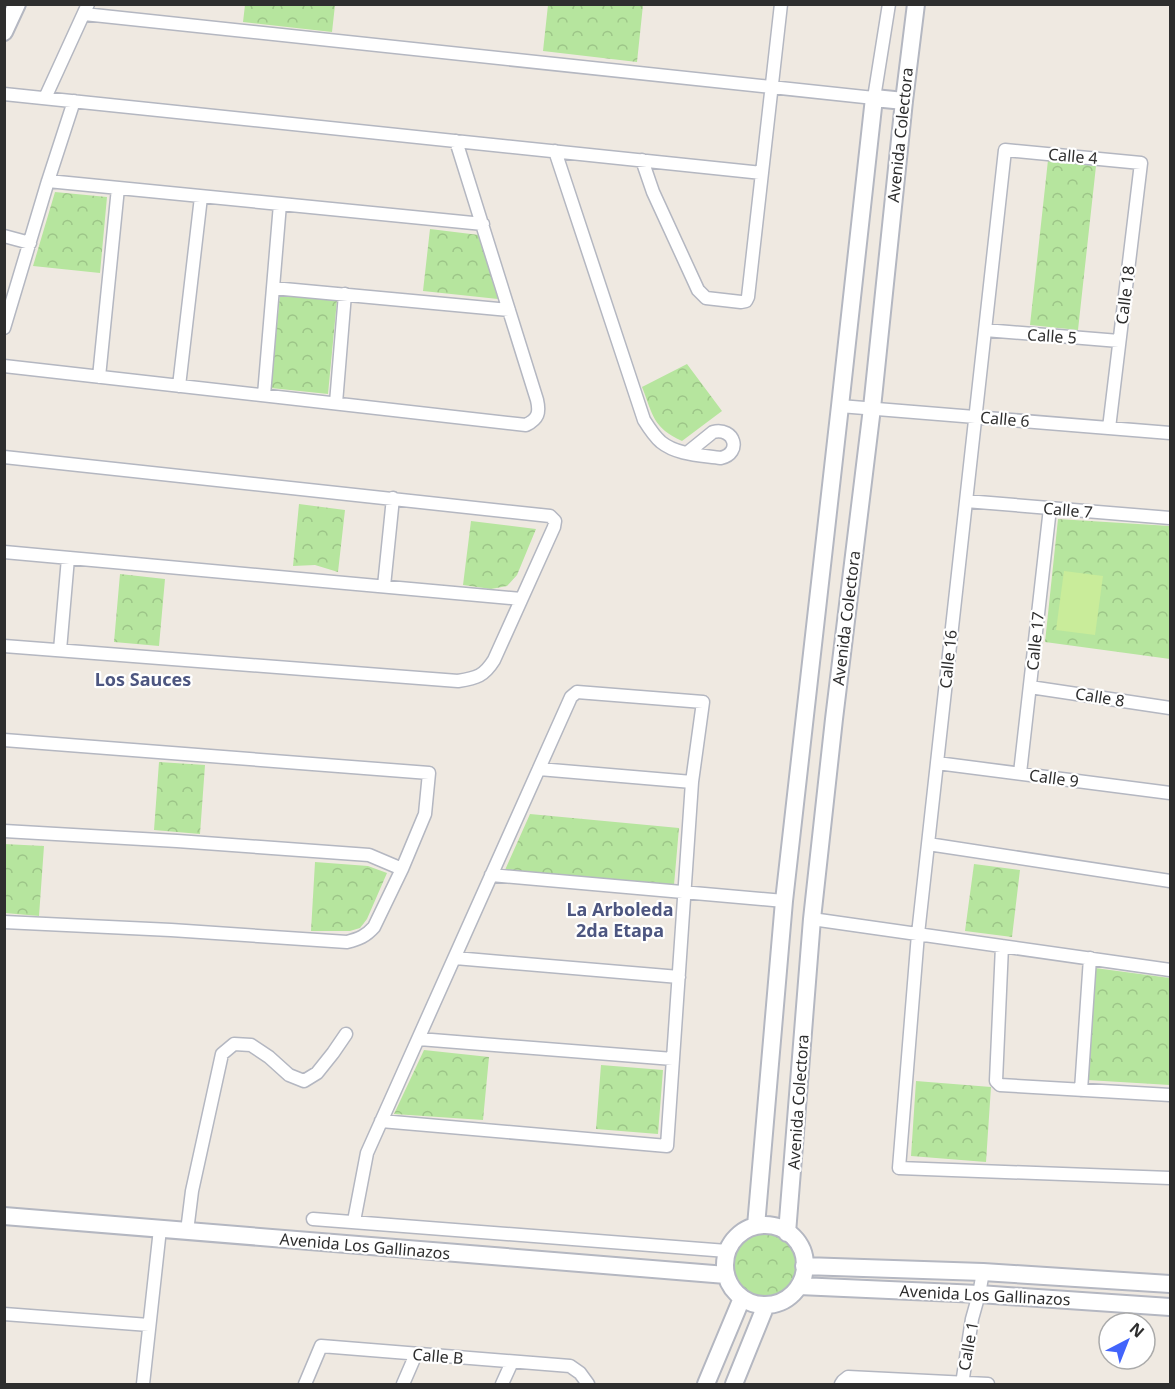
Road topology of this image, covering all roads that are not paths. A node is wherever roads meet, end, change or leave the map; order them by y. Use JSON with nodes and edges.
{"nodes":[{"id":1,"x":17,"y":4,"type":"edge"},
{"id":2,"x":782,"y":4,"type":"edge"},
{"id":3,"x":889,"y":4,"type":"edge"},
{"id":4,"x":916,"y":4,"type":"edge"},
{"id":5,"x":86,"y":9,"type":"edge"},
{"id":6,"x":4,"y":32,"type":"edge"},
{"id":7,"x":772,"y":87,"type":"junction"},
{"id":8,"x":4,"y":94,"type":"edge"},
{"id":9,"x":45,"y":98,"type":"junction"},
{"id":10,"x":874,"y":98,"type":"junction"},
{"id":11,"x":74,"y":101,"type":"junction"},
{"id":12,"x":904,"y":101,"type":"junction"},
{"id":13,"x":456,"y":141,"type":"junction"},
{"id":14,"x":1005,"y":150,"type":"joint"},
{"id":15,"x":555,"y":151,"type":"junction"},
{"id":16,"x":642,"y":160,"type":"junction"},
{"id":17,"x":1141,"y":163,"type":"joint"},
{"id":18,"x":762,"y":172,"type":"junction"},
{"id":19,"x":48,"y":181,"type":"junction"},
{"id":20,"x":118,"y":188,"type":"junction"},
{"id":21,"x":201,"y":196,"type":"junction"},
{"id":22,"x":280,"y":204,"type":"junction"},
{"id":23,"x":483,"y":224,"type":"junction"},
{"id":24,"x":4,"y":236,"type":"edge"},
{"id":25,"x":30,"y":243,"type":"junction"},
{"id":26,"x":273,"y":288,"type":"junction"},
{"id":27,"x":345,"y":294,"type":"junction"},
{"id":28,"x":509,"y":310,"type":"junction"},
{"id":29,"x":4,"y":328,"type":"edge"},
{"id":30,"x":985,"y":330,"type":"junction"},
{"id":31,"x":1119,"y":341,"type":"junction"},
{"id":32,"x":4,"y":366,"type":"edge"},
{"id":33,"x":99,"y":377,"type":"junction"},
{"id":34,"x":179,"y":386,"type":"junction"},
{"id":35,"x":264,"y":395,"type":"junction"},
{"id":36,"x":336,"y":403,"type":"junction"},
{"id":37,"x":840,"y":405,"type":"junction"},
{"id":38,"x":872,"y":408,"type":"junction"},
{"id":39,"x":975,"y":417,"type":"junction"},
{"id":40,"x":1109,"y":428,"type":"junction"},
{"id":41,"x":1170,"y":433,"type":"edge"},
{"id":42,"x":687,"y":453,"type":"dead end"},
{"id":43,"x":4,"y":457,"type":"edge"},
{"id":44,"x":393,"y":498,"type":"junction"},
{"id":45,"x":966,"y":501,"type":"junction"},
{"id":46,"x":1050,"y":508,"type":"junction"},
{"id":47,"x":1170,"y":518,"type":"edge"},
{"id":48,"x":4,"y":552,"type":"edge"},
{"id":49,"x":68,"y":558,"type":"junction"},
{"id":50,"x":384,"y":586,"type":"junction"},
{"id":51,"x":521,"y":599,"type":"junction"},
{"id":52,"x":4,"y":646,"type":"edge"},
{"id":53,"x":60,"y":650,"type":"junction"},
{"id":54,"x":1030,"y":687,"type":"junction"},
{"id":55,"x":1170,"y":708,"type":"edge"},
{"id":56,"x":4,"y":740,"type":"edge"},
{"id":57,"x":937,"y":763,"type":"junction"},
{"id":58,"x":539,"y":769,"type":"junction"},
{"id":59,"x":1020,"y":773,"type":"junction"},
{"id":60,"x":692,"y":782,"type":"junction"},
{"id":61,"x":1170,"y":793,"type":"edge"},
{"id":62,"x":4,"y":831,"type":"edge"},
{"id":63,"x":928,"y":844,"type":"junction"},
{"id":64,"x":402,"y":869,"type":"junction"},
{"id":65,"x":491,"y":875,"type":"junction"},
{"id":66,"x":1170,"y":881,"type":"edge"},
{"id":67,"x":685,"y":892,"type":"junction"},
{"id":68,"x":784,"y":901,"type":"junction"},
{"id":69,"x":812,"y":920,"type":"junction"},
{"id":70,"x":4,"y":922,"type":"edge"},
{"id":71,"x":918,"y":934,"type":"junction"},
{"id":72,"x":1002,"y":946,"type":"junction"},
{"id":73,"x":455,"y":958,"type":"junction"},
{"id":74,"x":1090,"y":958,"type":"junction"},
{"id":75,"x":1170,"y":970,"type":"edge"},
{"id":76,"x":680,"y":977,"type":"junction"},
{"id":77,"x":346,"y":1034,"type":"dead end"},
{"id":78,"x":419,"y":1039,"type":"junction"},
{"id":79,"x":673,"y":1059,"type":"junction"},
{"id":80,"x":1081,"y":1090,"type":"junction"},
{"id":81,"x":1170,"y":1095,"type":"edge"},
{"id":82,"x":381,"y":1120,"type":"junction"},
{"id":83,"x":1170,"y":1178,"type":"edge"},
{"id":84,"x":4,"y":1216,"type":"edge"},
{"id":85,"x":313,"y":1219,"type":"dead end"},
{"id":86,"x":354,"y":1221,"type":"junction"},
{"id":87,"x":756,"y":1226,"type":"junction"},
{"id":88,"x":160,"y":1229,"type":"junction"},
{"id":89,"x":187,"y":1231,"type":"junction"},
{"id":90,"x":788,"y":1233,"type":"junction"},
{"id":91,"x":728,"y":1251,"type":"junction"},
{"id":92,"x":804,"y":1266,"type":"junction"},
{"id":93,"x":983,"y":1272,"type":"junction"},
{"id":94,"x":726,"y":1275,"type":"junction"},
{"id":95,"x":1170,"y":1284,"type":"edge"},
{"id":96,"x":799,"y":1286,"type":"junction"},
{"id":97,"x":980,"y":1294,"type":"junction"},
{"id":98,"x":742,"y":1298,"type":"junction"},
{"id":99,"x":1168,"y":1304,"type":"edge"},
{"id":100,"x":766,"y":1305,"type":"junction"},
{"id":101,"x":4,"y":1314,"type":"edge"},
{"id":102,"x":149,"y":1325,"type":"junction"},
{"id":103,"x":416,"y":1354,"type":"junction"},
{"id":104,"x":512,"y":1362,"type":"junction"},
{"id":105,"x":143,"y":1384,"type":"edge"},
{"id":106,"x":305,"y":1384,"type":"edge"},
{"id":107,"x":404,"y":1384,"type":"edge"},
{"id":108,"x":502,"y":1384,"type":"edge"},
{"id":109,"x":588,"y":1384,"type":"edge"},
{"id":110,"x":706,"y":1384,"type":"edge"},
{"id":111,"x":734,"y":1384,"type":"edge"},
{"id":112,"x":841,"y":1384,"type":"edge"},
{"id":113,"x":962,"y":1384,"type":"edge"},
{"id":114,"x":988,"y":1384,"type":"edge"}],
"edges":[{"from":1,"to":6,"type":"street"},
{"from":2,"to":7,"type":"street"},
{"from":3,"to":10,"type":"street","name":"Avenida Colectora"},
{"from":4,"to":12,"type":"street","name":"Avenida Colectora"},
{"from":5,"to":7,"type":"street"},
{"from":5,"to":9,"type":"street"},
{"from":7,"to":10,"type":"street"},
{"from":7,"to":18,"type":"street"},
{"from":8,"to":9,"type":"street"},
{"from":9,"to":11,"type":"street"},
{"from":10,"to":12,"type":"street"},
{"from":10,"to":37,"type":"street","name":"Avenida Colectora"},
{"from":11,"to":13,"type":"street"},
{"from":11,"to":19,"type":"street"},
{"from":12,"to":38,"type":"street","name":"Avenida Colectora"},
{"from":13,"to":15,"type":"street"},
{"from":13,"to":23,"type":"street"},
{"from":14,"to":17,"type":"street","name":"Calle 4"},
{"from":14,"to":30,"type":"street","name":"Calle 16"},
{"from":15,"to":16,"type":"street"},
{"from":15,"to":42,"type":"street"},
{"from":16,"to":18,"type":"street"},
{"from":16,"to":18,"type":"street"},
{"from":17,"to":31,"type":"street","name":"Calle 18"},
{"from":19,"to":20,"type":"street"},
{"from":19,"to":25,"type":"street"},
{"from":20,"to":21,"type":"street"},
{"from":20,"to":33,"type":"street"},
{"from":21,"to":22,"type":"street"},
{"from":21,"to":34,"type":"street"},
{"from":22,"to":23,"type":"street"},
{"from":22,"to":26,"type":"street"},
{"from":23,"to":28,"type":"street"},
{"from":24,"to":25,"type":"street"},
{"from":25,"to":29,"type":"street"},
{"from":26,"to":27,"type":"street"},
{"from":26,"to":35,"type":"street"},
{"from":27,"to":28,"type":"street"},
{"from":27,"to":36,"type":"street"},
{"from":28,"to":36,"type":"street"},
{"from":30,"to":31,"type":"street","name":"Calle 5"},
{"from":30,"to":39,"type":"street","name":"Calle 16"},
{"from":31,"to":40,"type":"street","name":"Calle 18"},
{"from":32,"to":33,"type":"street"},
{"from":33,"to":34,"type":"street"},
{"from":34,"to":35,"type":"street"},
{"from":35,"to":36,"type":"street"},
{"from":37,"to":38,"type":"street","name":"Calle 6"},
{"from":37,"to":68,"type":"street","name":"Avenida Colectora"},
{"from":38,"to":39,"type":"street","name":"Calle 6"},
{"from":38,"to":69,"type":"street","name":"Avenida Colectora"},
{"from":39,"to":40,"type":"street","name":"Calle 6"},
{"from":39,"to":45,"type":"street","name":"Calle 16"},
{"from":40,"to":41,"type":"street","name":"Calle 6"},
{"from":43,"to":44,"type":"street"},
{"from":44,"to":50,"type":"street"},
{"from":44,"to":51,"type":"street"},
{"from":45,"to":46,"type":"street","name":"Calle 7"},
{"from":45,"to":57,"type":"street","name":"Calle 16"},
{"from":46,"to":47,"type":"street","name":"Calle 7"},
{"from":46,"to":54,"type":"street","name":"Calle 17"},
{"from":48,"to":49,"type":"street"},
{"from":49,"to":50,"type":"street"},
{"from":49,"to":53,"type":"street"},
{"from":50,"to":51,"type":"street"},
{"from":51,"to":53,"type":"street"},
{"from":52,"to":53,"type":"street"},
{"from":54,"to":55,"type":"street","name":"Calle 8"},
{"from":54,"to":59,"type":"street","name":"Calle 17"},
{"from":56,"to":64,"type":"street"},
{"from":57,"to":59,"type":"street","name":"Calle 9"},
{"from":57,"to":63,"type":"street","name":"Calle 16"},
{"from":58,"to":60,"type":"street"},
{"from":58,"to":60,"type":"street"},
{"from":58,"to":65,"type":"street"},
{"from":59,"to":61,"type":"street","name":"Calle 9"},
{"from":60,"to":67,"type":"street"},
{"from":62,"to":64,"type":"street"},
{"from":63,"to":66,"type":"street"},
{"from":63,"to":71,"type":"street","name":"Calle 16"},
{"from":64,"to":70,"type":"street"},
{"from":65,"to":67,"type":"street"},
{"from":65,"to":73,"type":"street"},
{"from":67,"to":68,"type":"street"},
{"from":67,"to":76,"type":"street"},
{"from":68,"to":87,"type":"street","name":"Avenida Colectora"},
{"from":69,"to":71,"type":"street"},
{"from":69,"to":90,"type":"street","name":"Avenida Colectora"},
{"from":71,"to":72,"type":"street"},
{"from":71,"to":83,"type":"street","name":"Calle 16"},
{"from":72,"to":74,"type":"street"},
{"from":72,"to":80,"type":"street"},
{"from":73,"to":76,"type":"street"},
{"from":73,"to":78,"type":"street"},
{"from":74,"to":75,"type":"street"},
{"from":74,"to":80,"type":"street"},
{"from":76,"to":79,"type":"street"},
{"from":77,"to":89,"type":"street"},
{"from":78,"to":79,"type":"street"},
{"from":78,"to":82,"type":"street"},
{"from":79,"to":82,"type":"street"},
{"from":80,"to":81,"type":"street"},
{"from":82,"to":86,"type":"street"},
{"from":84,"to":88,"type":"street","name":"Avenida Los Gallinazos"},
{"from":85,"to":86,"type":"street","name":"Avenida Los Gallinazos"},
{"from":86,"to":91,"type":"street","name":"Avenida Los Gallinazos"},
{"from":87,"to":90,"type":"street"},
{"from":87,"to":91,"type":"street"},
{"from":88,"to":89,"type":"street","name":"Avenida Los Gallinazos"},
{"from":88,"to":102,"type":"street"},
{"from":89,"to":94,"type":"street","name":"Avenida Los Gallinazos"},
{"from":90,"to":92,"type":"street"},
{"from":91,"to":94,"type":"street"},
{"from":92,"to":93,"type":"street","name":"Avenida Los Gallinazos"},
{"from":92,"to":96,"type":"street"},
{"from":93,"to":95,"type":"street","name":"Avenida Los Gallinazos"},
{"from":93,"to":97,"type":"street","name":"Calle 1"},
{"from":94,"to":98,"type":"street"},
{"from":96,"to":97,"type":"street","name":"Avenida Los Gallinazos"},
{"from":96,"to":100,"type":"street"},
{"from":97,"to":99,"type":"street","name":"Avenida Los Gallinazos"},
{"from":97,"to":113,"type":"street","name":"Calle 1"},
{"from":98,"to":100,"type":"street"},
{"from":98,"to":110,"type":"street"},
{"from":100,"to":111,"type":"street"},
{"from":101,"to":102,"type":"street"},
{"from":102,"to":105,"type":"street"},
{"from":103,"to":104,"type":"street","name":"Calle B"},
{"from":103,"to":106,"type":"street","name":"Calle B"},
{"from":103,"to":107,"type":"street"},
{"from":104,"to":108,"type":"street"},
{"from":104,"to":109,"type":"street","name":"Calle B"},
{"from":112,"to":113,"type":"street"},
{"from":113,"to":114,"type":"street"}]}
